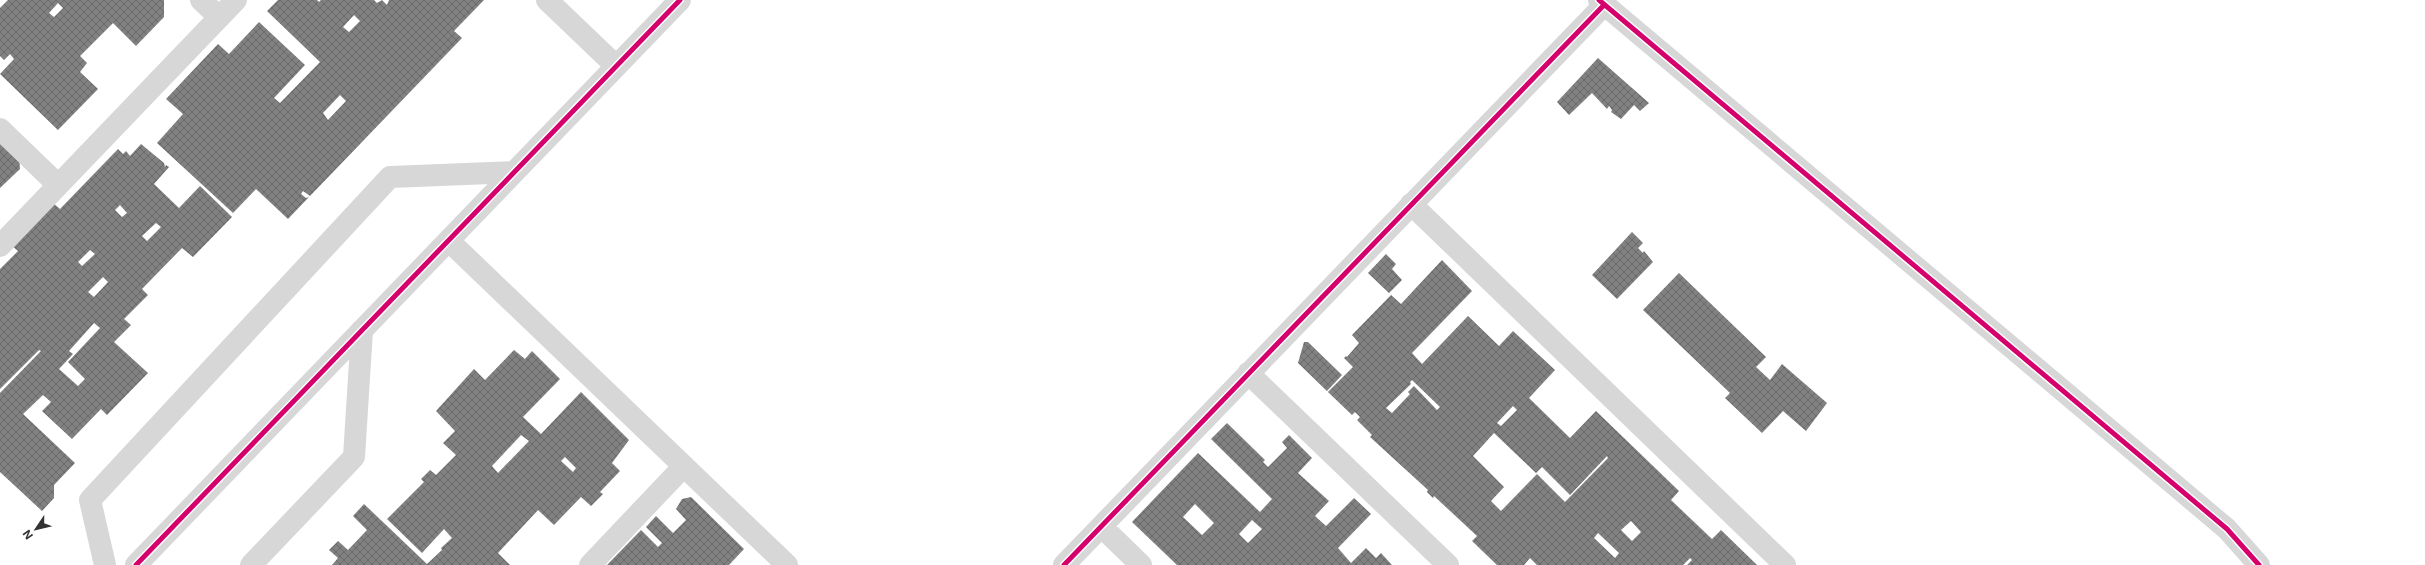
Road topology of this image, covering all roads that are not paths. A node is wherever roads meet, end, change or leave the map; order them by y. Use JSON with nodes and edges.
{"nodes":[{"id":1,"x":201,"y":0,"type":"edge"},
{"id":2,"x":236,"y":0,"type":"edge"},
{"id":3,"x":547,"y":0,"type":"edge"},
{"id":4,"x":680,"y":0,"type":"edge"},
{"id":5,"x":1601,"y":3,"type":"edge"},
{"id":6,"x":219,"y":18,"type":"junction"},
{"id":7,"x":616,"y":66,"type":"junction"},
{"id":8,"x":0,"y":129,"type":"edge"},
{"id":9,"x":514,"y":172,"type":"junction"},
{"id":10,"x":58,"y":185,"type":"junction"},
{"id":11,"x":1411,"y":204,"type":"junction"},
{"id":12,"x":448,"y":240,"type":"junction"},
{"id":13,"x":0,"y":246,"type":"edge"},
{"id":14,"x":362,"y":330,"type":"junction"},
{"id":15,"x":1248,"y":373,"type":"junction"},
{"id":16,"x":684,"y":466,"type":"junction"},
{"id":17,"x":1102,"y":527,"type":"junction"},
{"id":18,"x":105,"y":565,"type":"edge"},
{"id":19,"x":136,"y":565,"type":"edge"},
{"id":20,"x":251,"y":565,"type":"edge"},
{"id":21,"x":590,"y":565,"type":"edge"},
{"id":22,"x":787,"y":565,"type":"edge"},
{"id":23,"x":1064,"y":565,"type":"edge"},
{"id":24,"x":1140,"y":565,"type":"edge"},
{"id":25,"x":1448,"y":565,"type":"edge"},
{"id":26,"x":1785,"y":565,"type":"edge"},
{"id":27,"x":2259,"y":565,"type":"edge"}],
"edges":[{"from":1,"to":6,"type":"street"},
{"from":2,"to":6,"type":"street"},
{"from":3,"to":7,"type":"street"},
{"from":4,"to":7,"type":"street"},
{"from":5,"to":11,"type":"street"},
{"from":5,"to":27,"type":"street"},
{"from":6,"to":10,"type":"street"},
{"from":7,"to":9,"type":"street"},
{"from":8,"to":10,"type":"street"},
{"from":9,"to":12,"type":"street"},
{"from":9,"to":18,"type":"street"},
{"from":10,"to":13,"type":"street"},
{"from":11,"to":15,"type":"street"},
{"from":11,"to":26,"type":"street"},
{"from":12,"to":14,"type":"street"},
{"from":12,"to":16,"type":"street"},
{"from":14,"to":19,"type":"street"},
{"from":14,"to":20,"type":"street"},
{"from":15,"to":17,"type":"street"},
{"from":15,"to":25,"type":"street"},
{"from":16,"to":21,"type":"street"},
{"from":16,"to":22,"type":"street"},
{"from":17,"to":23,"type":"street"},
{"from":17,"to":24,"type":"street"}]}
